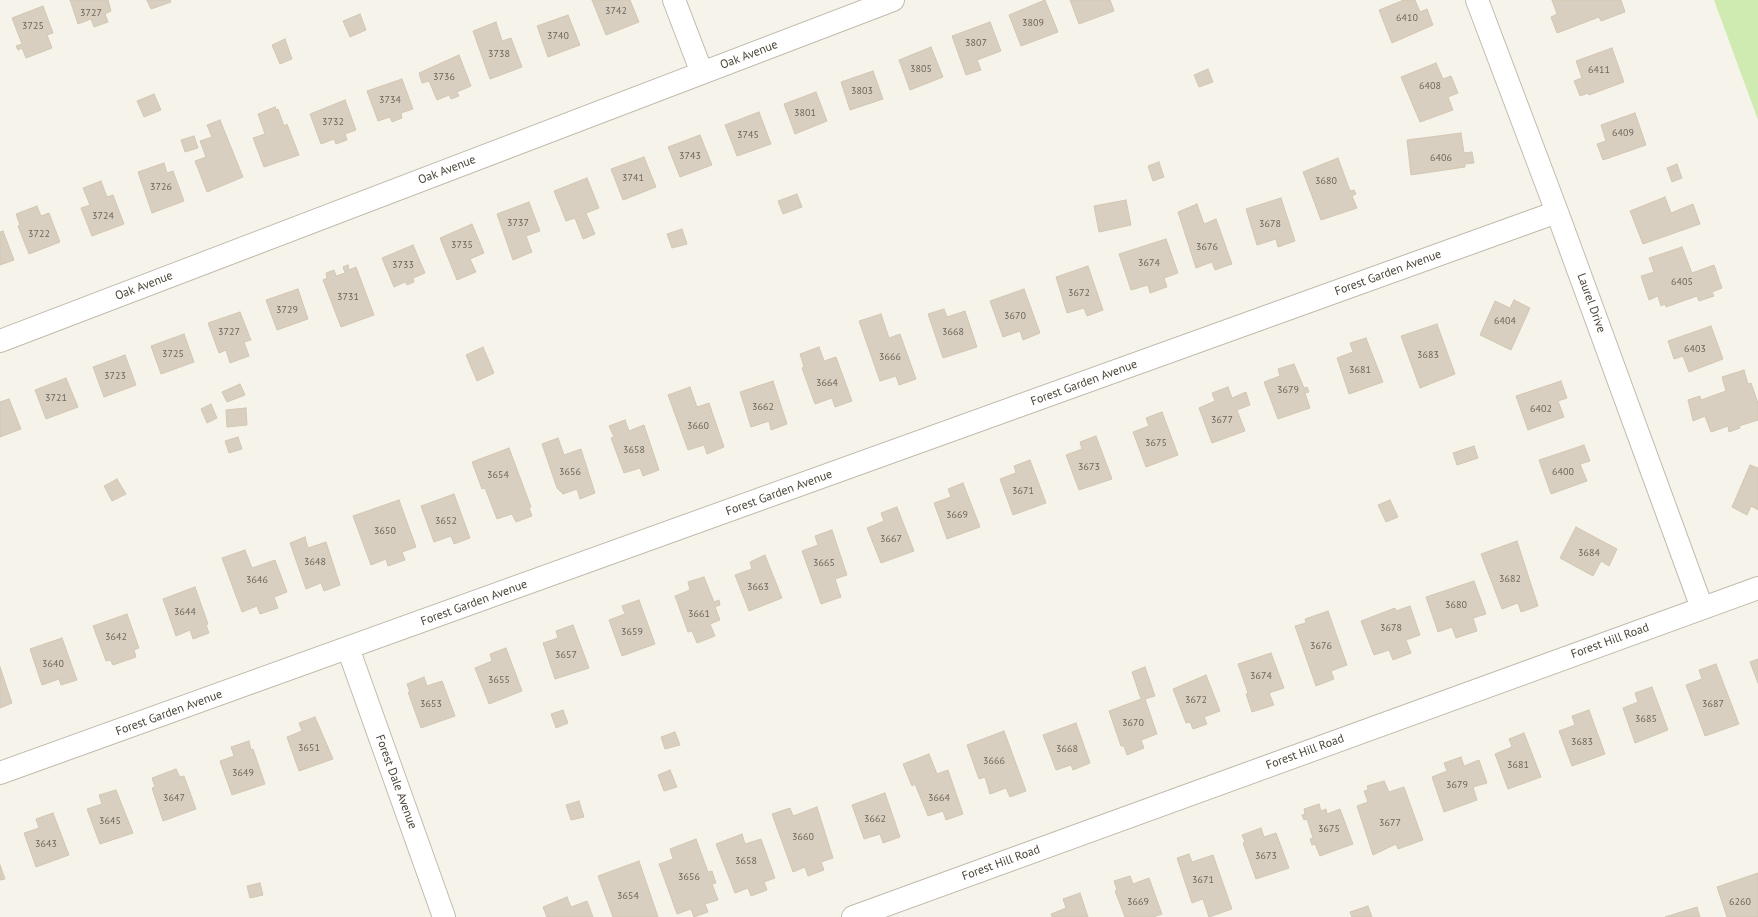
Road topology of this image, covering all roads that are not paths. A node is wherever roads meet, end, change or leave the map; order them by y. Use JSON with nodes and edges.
{"nodes":[{"id":1,"x":674,"y":0,"type":"edge"},
{"id":2,"x":893,"y":0,"type":"edge"},
{"id":3,"x":1477,"y":0,"type":"edge"},
{"id":4,"x":702,"y":73,"type":"junction"},
{"id":5,"x":1558,"y":212,"type":"junction"},
{"id":6,"x":0,"y":341,"type":"edge"},
{"id":7,"x":1758,"y":588,"type":"edge"},
{"id":8,"x":1702,"y":608,"type":"junction"},
{"id":9,"x":348,"y":648,"type":"junction"},
{"id":10,"x":0,"y":773,"type":"edge"},
{"id":11,"x":444,"y":917,"type":"edge"},
{"id":12,"x":853,"y":917,"type":"edge"}],
"edges":[{"from":1,"to":4,"type":"street"},
{"from":2,"to":4,"type":"street","name":"Oak Avenue"},
{"from":3,"to":5,"type":"street","name":"Laurel Drive"},
{"from":4,"to":6,"type":"street","name":"Oak Avenue"},
{"from":5,"to":8,"type":"street","name":"Laurel Drive"},
{"from":5,"to":9,"type":"street","name":"Forest Garden Avenue"},
{"from":7,"to":8,"type":"street","name":"Forest Hill Road"},
{"from":8,"to":12,"type":"street","name":"Forest Hill Road"},
{"from":9,"to":10,"type":"street","name":"Forest Garden Avenue"},
{"from":9,"to":11,"type":"street","name":"Forest Dale Avenue"}]}
